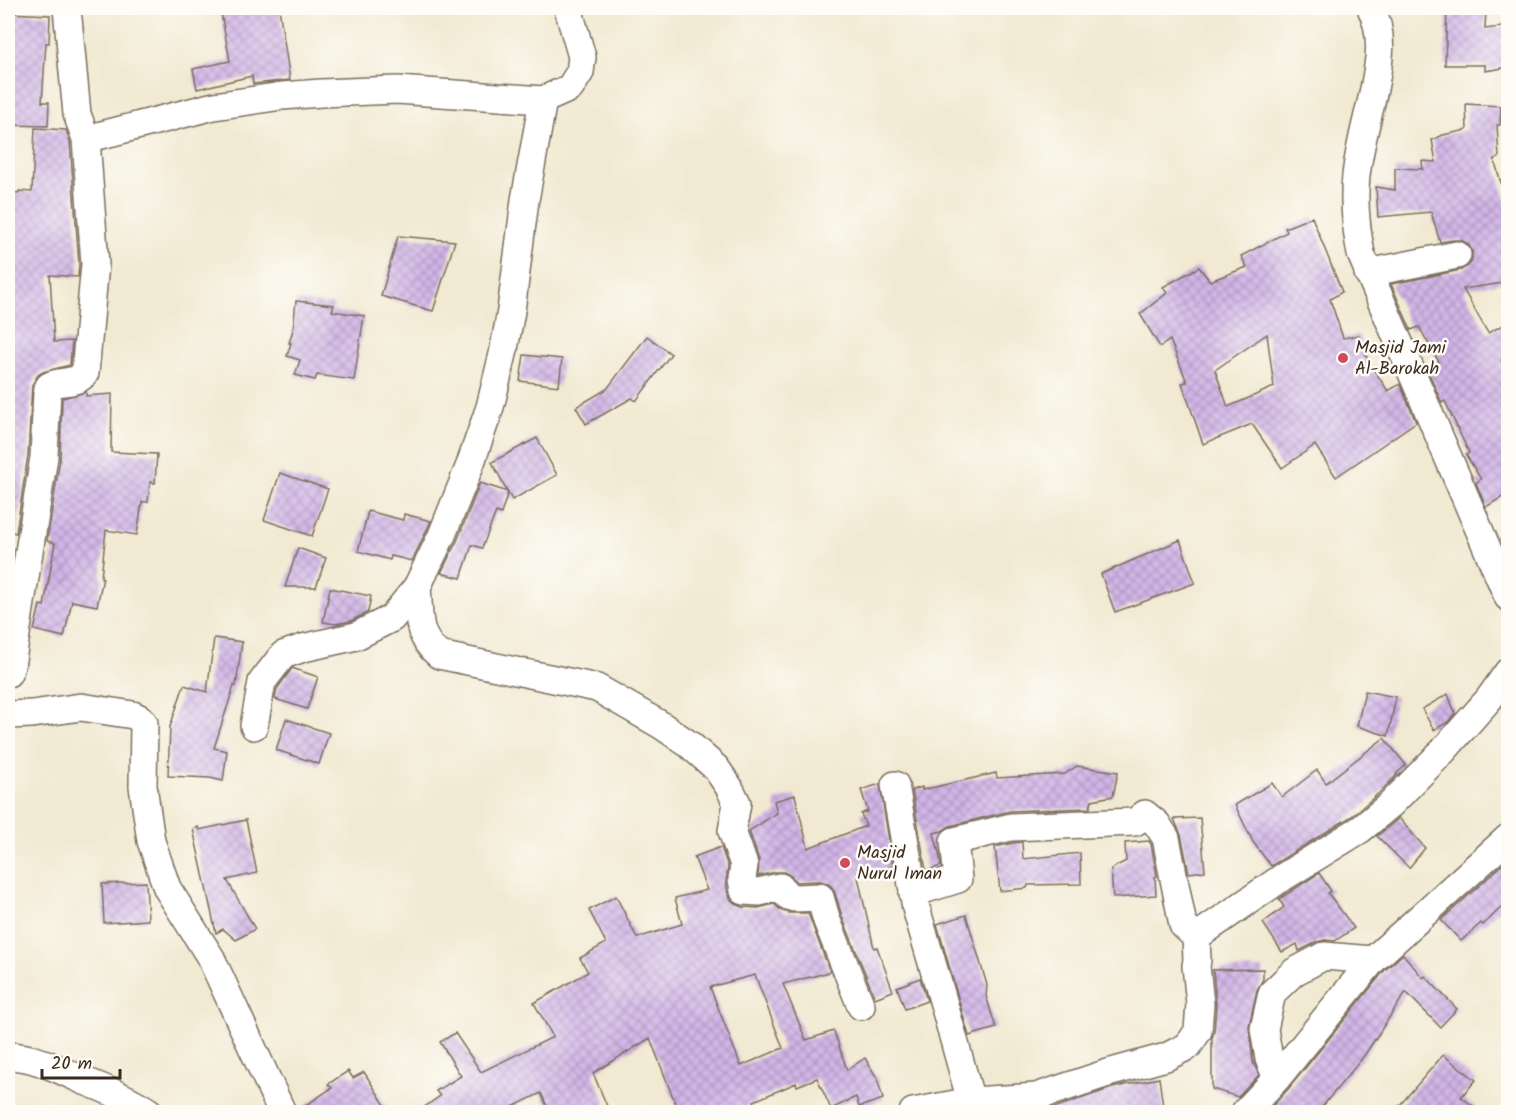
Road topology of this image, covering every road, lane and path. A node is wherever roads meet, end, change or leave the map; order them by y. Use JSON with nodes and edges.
{"nodes":[{"id":1,"x":67,"y":8,"type":"edge"},
{"id":2,"x":568,"y":8,"type":"edge"},
{"id":3,"x":1371,"y":8,"type":"edge"},
{"id":4,"x":543,"y":100,"type":"junction"},
{"id":5,"x":86,"y":139,"type":"junction"},
{"id":6,"x":1457,"y":255,"type":"dead end"},
{"id":7,"x":1368,"y":273,"type":"junction"},
{"id":8,"x":417,"y":587,"type":"junction"},
{"id":9,"x":1509,"y":597,"type":"edge"},
{"id":10,"x":1509,"y":672,"type":"edge"},
{"id":11,"x":8,"y":673,"type":"edge"},
{"id":12,"x":8,"y":715,"type":"edge"},
{"id":13,"x":254,"y":726,"type":"dead end"},
{"id":14,"x":895,"y":785,"type":"dead end"},
{"id":15,"x":1509,"y":838,"type":"edge"},
{"id":16,"x":913,"y":893,"type":"junction"},
{"id":17,"x":1196,"y":937,"type":"junction"},
{"id":18,"x":1373,"y":960,"type":"junction"},
{"id":19,"x":861,"y":1006,"type":"dead end"},
{"id":20,"x":8,"y":1056,"type":"edge"},
{"id":21,"x":1277,"y":1078,"type":"junction"},
{"id":22,"x":971,"y":1101,"type":"junction"},
{"id":23,"x":1038,"y":1105,"type":"edge"},
{"id":24,"x":149,"y":1113,"type":"edge"},
{"id":25,"x":282,"y":1113,"type":"edge"},
{"id":26,"x":913,"y":1113,"type":"edge"},
{"id":27,"x":1245,"y":1113,"type":"edge"}],
"edges":[{"from":1,"to":5,"type":"street"},
{"from":2,"to":4,"type":"street"},
{"from":3,"to":7,"type":"street"},
{"from":4,"to":5,"type":"street"},
{"from":4,"to":8,"type":"street"},
{"from":5,"to":11,"type":"street"},
{"from":6,"to":7,"type":"street"},
{"from":7,"to":9,"type":"street"},
{"from":8,"to":13,"type":"street"},
{"from":8,"to":19,"type":"street"},
{"from":10,"to":17,"type":"street"},
{"from":12,"to":25,"type":"street"},
{"from":14,"to":16,"type":"street"},
{"from":15,"to":18,"type":"street"},
{"from":16,"to":17,"type":"street"},
{"from":16,"to":22,"type":"street"},
{"from":17,"to":23,"type":"street"},
{"from":18,"to":21,"type":"street"},
{"from":18,"to":21,"type":"street"},
{"from":20,"to":24,"type":"street"},
{"from":21,"to":27,"type":"street"},
{"from":22,"to":23,"type":"street"},
{"from":22,"to":26,"type":"street"}]}
